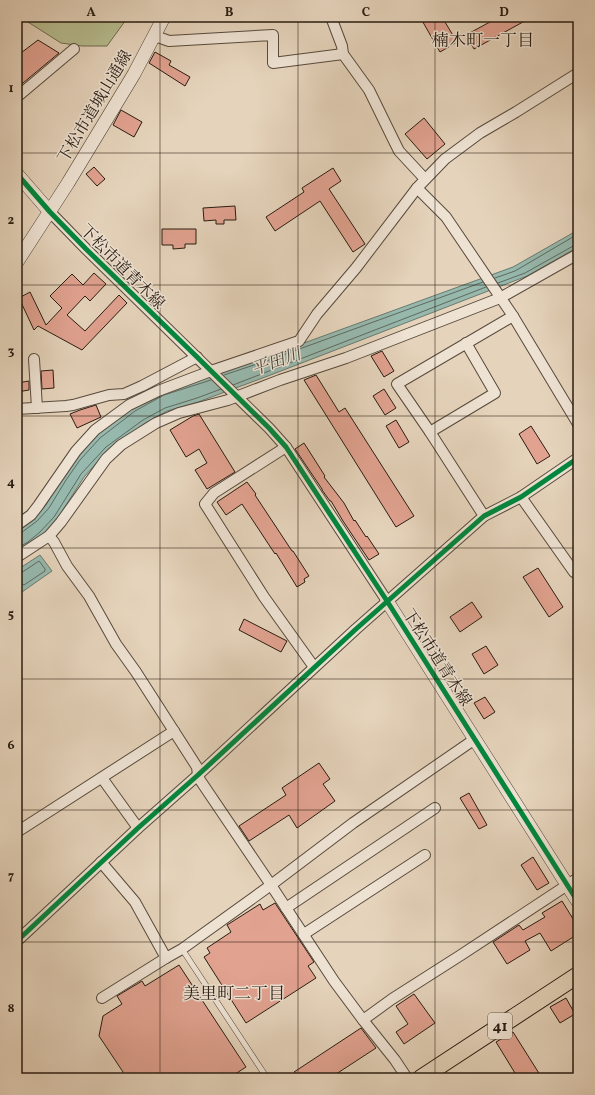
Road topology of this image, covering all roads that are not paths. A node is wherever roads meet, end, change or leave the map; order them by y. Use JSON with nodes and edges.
{"nodes":[{"id":1,"x":164,"y":17,"type":"edge"},
{"id":2,"x":332,"y":17,"type":"edge"},
{"id":3,"x":155,"y":36,"type":"junction"},
{"id":4,"x":74,"y":49,"type":"dead end"},
{"id":5,"x":343,"y":54,"type":"junction"},
{"id":6,"x":578,"y":73,"type":"edge"},
{"id":7,"x":17,"y":97,"type":"edge"},
{"id":8,"x":17,"y":174,"type":"edge"},
{"id":9,"x":425,"y":179,"type":"junction"},
{"id":10,"x":417,"y":188,"type":"junction"},
{"id":11,"x":50,"y":212,"type":"junction"},
{"id":12,"x":578,"y":254,"type":"edge"},
{"id":13,"x":17,"y":262,"type":"edge"},
{"id":14,"x":499,"y":296,"type":"junction"},
{"id":15,"x":512,"y":316,"type":"junction"},
{"id":16,"x":466,"y":342,"type":"junction"},
{"id":17,"x":196,"y":357,"type":"junction"},
{"id":18,"x":34,"y":359,"type":"dead end"},
{"id":19,"x":212,"y":372,"type":"junction"},
{"id":20,"x":235,"y":395,"type":"junction"},
{"id":21,"x":37,"y":408,"type":"junction"},
{"id":22,"x":17,"y":409,"type":"edge"},
{"id":23,"x":578,"y":424,"type":"edge"},
{"id":24,"x":430,"y":432,"type":"junction"},
{"id":25,"x":286,"y":447,"type":"junction"},
{"id":26,"x":578,"y":458,"type":"edge"},
{"id":27,"x":521,"y":497,"type":"junction"},
{"id":28,"x":484,"y":516,"type":"junction"},
{"id":29,"x":17,"y":525,"type":"edge"},
{"id":30,"x":49,"y":536,"type":"junction"},
{"id":31,"x":17,"y":558,"type":"edge"},
{"id":32,"x":574,"y":572,"type":"dead end"},
{"id":33,"x":387,"y":601,"type":"junction"},
{"id":34,"x":314,"y":667,"type":"junction"},
{"id":35,"x":174,"y":731,"type":"junction"},
{"id":36,"x":475,"y":739,"type":"junction"},
{"id":37,"x":198,"y":775,"type":"junction"},
{"id":38,"x":102,"y":778,"type":"junction"},
{"id":39,"x":435,"y":808,"type":"dead end"},
{"id":40,"x":138,"y":828,"type":"junction"},
{"id":41,"x":17,"y":832,"type":"edge"},
{"id":42,"x":425,"y":855,"type":"dead end"},
{"id":43,"x":101,"y":862,"type":"junction"},
{"id":44,"x":573,"y":882,"type":"edge"},
{"id":45,"x":272,"y":885,"type":"junction"},
{"id":46,"x":578,"y":902,"type":"edge"},
{"id":47,"x":286,"y":908,"type":"junction"},
{"id":48,"x":304,"y":934,"type":"junction"},
{"id":49,"x":17,"y":941,"type":"edge"},
{"id":50,"x":182,"y":949,"type":"junction"},
{"id":51,"x":166,"y":958,"type":"junction"},
{"id":52,"x":578,"y":975,"type":"edge"},
{"id":53,"x":102,"y":998,"type":"dead end"},
{"id":54,"x":363,"y":1020,"type":"junction"},
{"id":55,"x":267,"y":1078,"type":"edge"},
{"id":56,"x":407,"y":1078,"type":"edge"},
{"id":57,"x":421,"y":1078,"type":"edge"}],
"edges":[{"from":1,"to":3,"type":"street","name":"下松市道城山通線"},
{"from":2,"to":5,"type":"street"},
{"from":3,"to":5,"type":"street"},
{"from":3,"to":11,"type":"street","name":"下松市道城山通線"},
{"from":4,"to":7,"type":"street"},
{"from":5,"to":9,"type":"street"},
{"from":6,"to":9,"type":"street"},
{"from":8,"to":11,"type":"street","name":"下松市道青木線"},
{"from":9,"to":10,"type":"street"},
{"from":10,"to":14,"type":"street"},
{"from":10,"to":19,"type":"street"},
{"from":11,"to":13,"type":"street","name":"下松市道城山通線"},
{"from":11,"to":17,"type":"street","name":"下松市道青木線"},
{"from":12,"to":14,"type":"street"},
{"from":14,"to":15,"type":"street"},
{"from":14,"to":20,"type":"street"},
{"from":15,"to":16,"type":"street"},
{"from":15,"to":23,"type":"street"},
{"from":16,"to":24,"type":"street"},
{"from":16,"to":24,"type":"street"},
{"from":17,"to":19,"type":"street","name":"下松市道青木線"},
{"from":17,"to":21,"type":"street"},
{"from":18,"to":21,"type":"street"},
{"from":19,"to":20,"type":"street","name":"下松市道青木線"},
{"from":19,"to":29,"type":"street"},
{"from":20,"to":25,"type":"street","name":"下松市道青木線"},
{"from":20,"to":30,"type":"street"},
{"from":21,"to":22,"type":"street"},
{"from":24,"to":28,"type":"street"},
{"from":25,"to":33,"type":"street","name":"下松市道青木線"},
{"from":25,"to":34,"type":"street"},
{"from":26,"to":27,"type":"street"},
{"from":27,"to":28,"type":"street"},
{"from":27,"to":32,"type":"street"},
{"from":28,"to":33,"type":"street"},
{"from":30,"to":31,"type":"street"},
{"from":30,"to":35,"type":"street"},
{"from":33,"to":34,"type":"street"},
{"from":33,"to":36,"type":"street","name":"下松市道青木線"},
{"from":34,"to":37,"type":"street"},
{"from":35,"to":37,"type":"street"},
{"from":35,"to":38,"type":"street"},
{"from":36,"to":44,"type":"street","name":"下松市道青木線"},
{"from":36,"to":45,"type":"street"},
{"from":37,"to":40,"type":"street"},
{"from":37,"to":45,"type":"street"},
{"from":38,"to":40,"type":"street"},
{"from":38,"to":41,"type":"street"},
{"from":39,"to":47,"type":"street"},
{"from":40,"to":43,"type":"street"},
{"from":42,"to":48,"type":"street"},
{"from":43,"to":49,"type":"street"},
{"from":43,"to":51,"type":"street"},
{"from":44,"to":46,"type":"street","name":"下松市道青木線"},
{"from":44,"to":54,"type":"street"},
{"from":45,"to":47,"type":"street"},
{"from":45,"to":50,"type":"street"},
{"from":47,"to":48,"type":"street"},
{"from":48,"to":54,"type":"street"},
{"from":50,"to":51,"type":"street"},
{"from":50,"to":55,"type":"lane"},
{"from":51,"to":53,"type":"street"},
{"from":52,"to":57,"type":"main road","number":"41"},
{"from":54,"to":56,"type":"street"}]}
